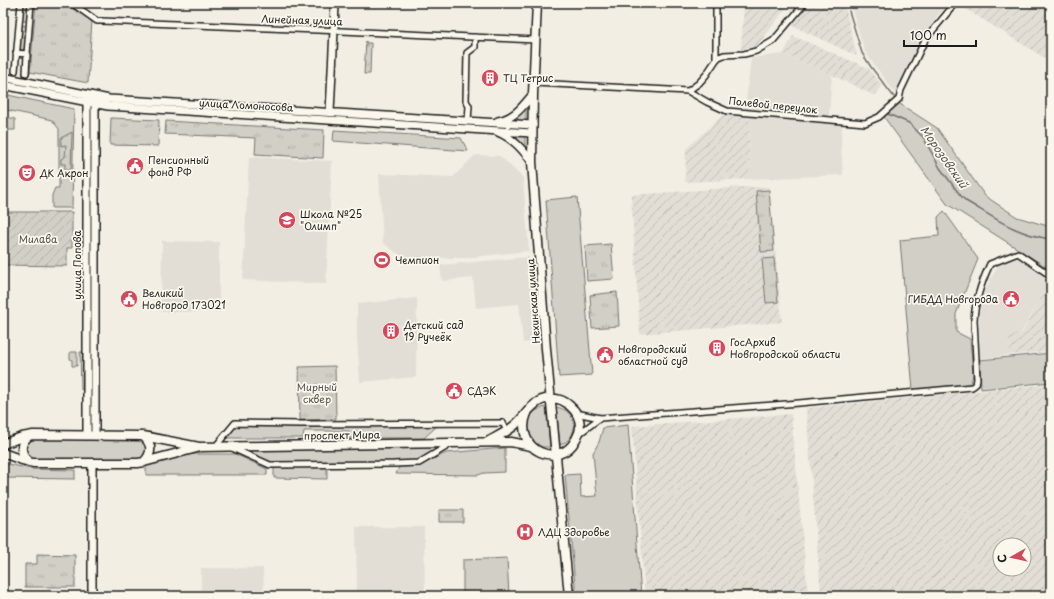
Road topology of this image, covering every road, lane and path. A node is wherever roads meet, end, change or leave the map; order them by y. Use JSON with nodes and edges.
{"nodes":[{"id":1,"x":21,"y":3,"type":"edge"},
{"id":2,"x":31,"y":3,"type":"edge"},
{"id":3,"x":74,"y":3,"type":"edge"},
{"id":4,"x":335,"y":3,"type":"edge"},
{"id":5,"x":538,"y":3,"type":"edge"},
{"id":6,"x":716,"y":3,"type":"edge"},
{"id":7,"x":805,"y":3,"type":"edge"},
{"id":8,"x":953,"y":6,"type":"dead end"},
{"id":9,"x":334,"y":30,"type":"junction"},
{"id":10,"x":475,"y":37,"type":"junction"},
{"id":11,"x":536,"y":40,"type":"junction"},
{"id":12,"x":16,"y":53,"type":"junction"},
{"id":13,"x":27,"y":54,"type":"junction"},
{"id":14,"x":716,"y":60,"type":"junction"},
{"id":15,"x":15,"y":71,"type":"dead end"},
{"id":16,"x":26,"y":73,"type":"dead end"},
{"id":17,"x":3,"y":76,"type":"edge"},
{"id":18,"x":534,"y":83,"type":"junction"},
{"id":19,"x":3,"y":85,"type":"edge"},
{"id":20,"x":688,"y":91,"type":"junction"},
{"id":21,"x":87,"y":94,"type":"junction"},
{"id":22,"x":533,"y":94,"type":"junction"},
{"id":23,"x":95,"y":96,"type":"junction"},
{"id":24,"x":87,"y":102,"type":"junction"},
{"id":25,"x":95,"y":104,"type":"junction"},
{"id":26,"x":187,"y":108,"type":"junction"},
{"id":27,"x":330,"y":112,"type":"junction"},
{"id":28,"x":409,"y":121,"type":"junction"},
{"id":29,"x":468,"y":121,"type":"junction"},
{"id":30,"x":489,"y":126,"type":"junction"},
{"id":31,"x":532,"y":129,"type":"junction"},
{"id":32,"x":532,"y":162,"type":"junction"},
{"id":33,"x":1051,"y":276,"type":"edge"},
{"id":34,"x":87,"y":390,"type":"junction"},
{"id":35,"x":95,"y":390,"type":"junction"},
{"id":36,"x":551,"y":398,"type":"junction"},
{"id":37,"x":527,"y":413,"type":"junction"},
{"id":38,"x":576,"y":413,"type":"junction"},
{"id":39,"x":600,"y":418,"type":"junction"},
{"id":40,"x":507,"y":431,"type":"junction"},
{"id":41,"x":579,"y":434,"type":"junction"},
{"id":42,"x":91,"y":435,"type":"junction"},
{"id":43,"x":28,"y":436,"type":"junction"},
{"id":44,"x":143,"y":436,"type":"junction"},
{"id":45,"x":484,"y":442,"type":"junction"},
{"id":46,"x":452,"y":443,"type":"junction"},
{"id":47,"x":3,"y":444,"type":"edge"},
{"id":48,"x":229,"y":446,"type":"junction"},
{"id":49,"x":531,"y":446,"type":"junction"},
{"id":50,"x":199,"y":447,"type":"junction"},
{"id":51,"x":215,"y":447,"type":"junction"},
{"id":52,"x":3,"y":453,"type":"edge"},
{"id":53,"x":556,"y":454,"type":"junction"},
{"id":54,"x":30,"y":462,"type":"junction"},
{"id":55,"x":144,"y":462,"type":"junction"},
{"id":56,"x":92,"y":463,"type":"junction"},
{"id":57,"x":92,"y":596,"type":"edge"},
{"id":58,"x":569,"y":596,"type":"edge"}],
"edges":[{"from":1,"to":12,"type":"street"},
{"from":2,"to":13,"type":"street"},
{"from":3,"to":9,"type":"street","name":"Линейная улица"},
{"from":4,"to":9,"type":"main road"},
{"from":5,"to":11,"type":"main road","name":"Нехинская улица"},
{"from":6,"to":14,"type":"street"},
{"from":7,"to":14,"type":"street"},
{"from":8,"to":20,"type":"street","name":"Полевой переулок"},
{"from":9,"to":10,"type":"street","name":"Линейная улица"},
{"from":9,"to":27,"type":"main road"},
{"from":10,"to":11,"type":"street","name":"Линейная улица"},
{"from":10,"to":29,"type":"street"},
{"from":11,"to":18,"type":"main road","name":"Нехинская улица"},
{"from":12,"to":13,"type":"street"},
{"from":12,"to":15,"type":"street"},
{"from":13,"to":16,"type":"street"},
{"from":14,"to":20,"type":"street"},
{"from":17,"to":21,"type":"main road","name":"улица Ломоносова"},
{"from":18,"to":20,"type":"street","name":"Полевой переулок"},
{"from":18,"to":22,"type":"main road","name":"Нехинская улица"},
{"from":19,"to":24,"type":"main road","name":"улица Ломоносова"},
{"from":21,"to":23,"type":"main road","name":"улица Ломоносова"},
{"from":21,"to":24,"type":"main road","name":"улица Попова"},
{"from":22,"to":30,"type":"main road","name":"улица Ломоносова"},
{"from":22,"to":31,"type":"main road","name":"Нехинская улица"},
{"from":23,"to":25,"type":"main road","name":"улица Попова"},
{"from":23,"to":26,"type":"main road","name":"улица Ломоносова"},
{"from":24,"to":25,"type":"main road","name":"улица Ломоносова"},
{"from":24,"to":34,"type":"main road","name":"улица Попова"},
{"from":25,"to":26,"type":"main road","name":"улица Ломоносова"},
{"from":25,"to":35,"type":"main road","name":"улица Попова"},
{"from":26,"to":27,"type":"main road","name":"улица Ломоносова"},
{"from":26,"to":28,"type":"main road","name":"улица Ломоносова"},
{"from":27,"to":28,"type":"main road","name":"улица Ломоносова"},
{"from":28,"to":29,"type":"main road","name":"улица Ломоносова"},
{"from":28,"to":30,"type":"main road","name":"улица Ломоносова"},
{"from":29,"to":30,"type":"main road","name":"улица Ломоносова"},
{"from":30,"to":31,"type":"main road","name":"улица Ломоносова"},
{"from":30,"to":32,"type":"main road","name":"улица Ломоносова"},
{"from":31,"to":32,"type":"main road","name":"Нехинская улица"},
{"from":32,"to":36,"type":"main road","name":"Нехинская улица"},
{"from":33,"to":39,"type":"street"},
{"from":34,"to":35,"type":"main road"},
{"from":34,"to":42,"type":"main road","name":"улица Попова"},
{"from":35,"to":42,"type":"main road","name":"улица Попова"},
{"from":36,"to":37,"type":"main road","name":"проспект Мира"},
{"from":36,"to":38,"type":"main road"},
{"from":36,"to":53,"type":"main road","name":"Нехинская улица"},
{"from":37,"to":40,"type":"main road","name":"проспект Мира"},
{"from":37,"to":49,"type":"main road"},
{"from":38,"to":39,"type":"street"},
{"from":38,"to":41,"type":"main road"},
{"from":39,"to":41,"type":"street"},
{"from":40,"to":45,"type":"main road","name":"проспект Мира"},
{"from":40,"to":51,"type":"street"},
{"from":41,"to":53,"type":"main road"},
{"from":42,"to":43,"type":"main road","name":"проспект Мира"},
{"from":42,"to":44,"type":"main road","name":"проспект Мира"},
{"from":43,"to":47,"type":"main road","name":"проспект Мира"},
{"from":43,"to":54,"type":"main road"},
{"from":44,"to":50,"type":"main road","name":"проспект Мира"},
{"from":44,"to":55,"type":"main road"},
{"from":45,"to":46,"type":"main road","name":"проспект Мира"},
{"from":45,"to":49,"type":"main road","name":"проспект Мира"},
{"from":46,"to":48,"type":"main road","name":"проспект Мира"},
{"from":46,"to":48,"type":"street"},
{"from":48,"to":51,"type":"main road","name":"проспект Мира"},
{"from":49,"to":53,"type":"main road","name":"проспект Мира"},
{"from":50,"to":51,"type":"main road","name":"проспект Мира"},
{"from":50,"to":55,"type":"main road","name":"проспект Мира"},
{"from":52,"to":54,"type":"main road","name":"проспект Мира"},
{"from":53,"to":58,"type":"main road","name":"Нехинская улица"},
{"from":54,"to":56,"type":"main road","name":"проспект Мира"},
{"from":55,"to":56,"type":"main road","name":"проспект Мира"},
{"from":56,"to":57,"type":"main road"}]}
